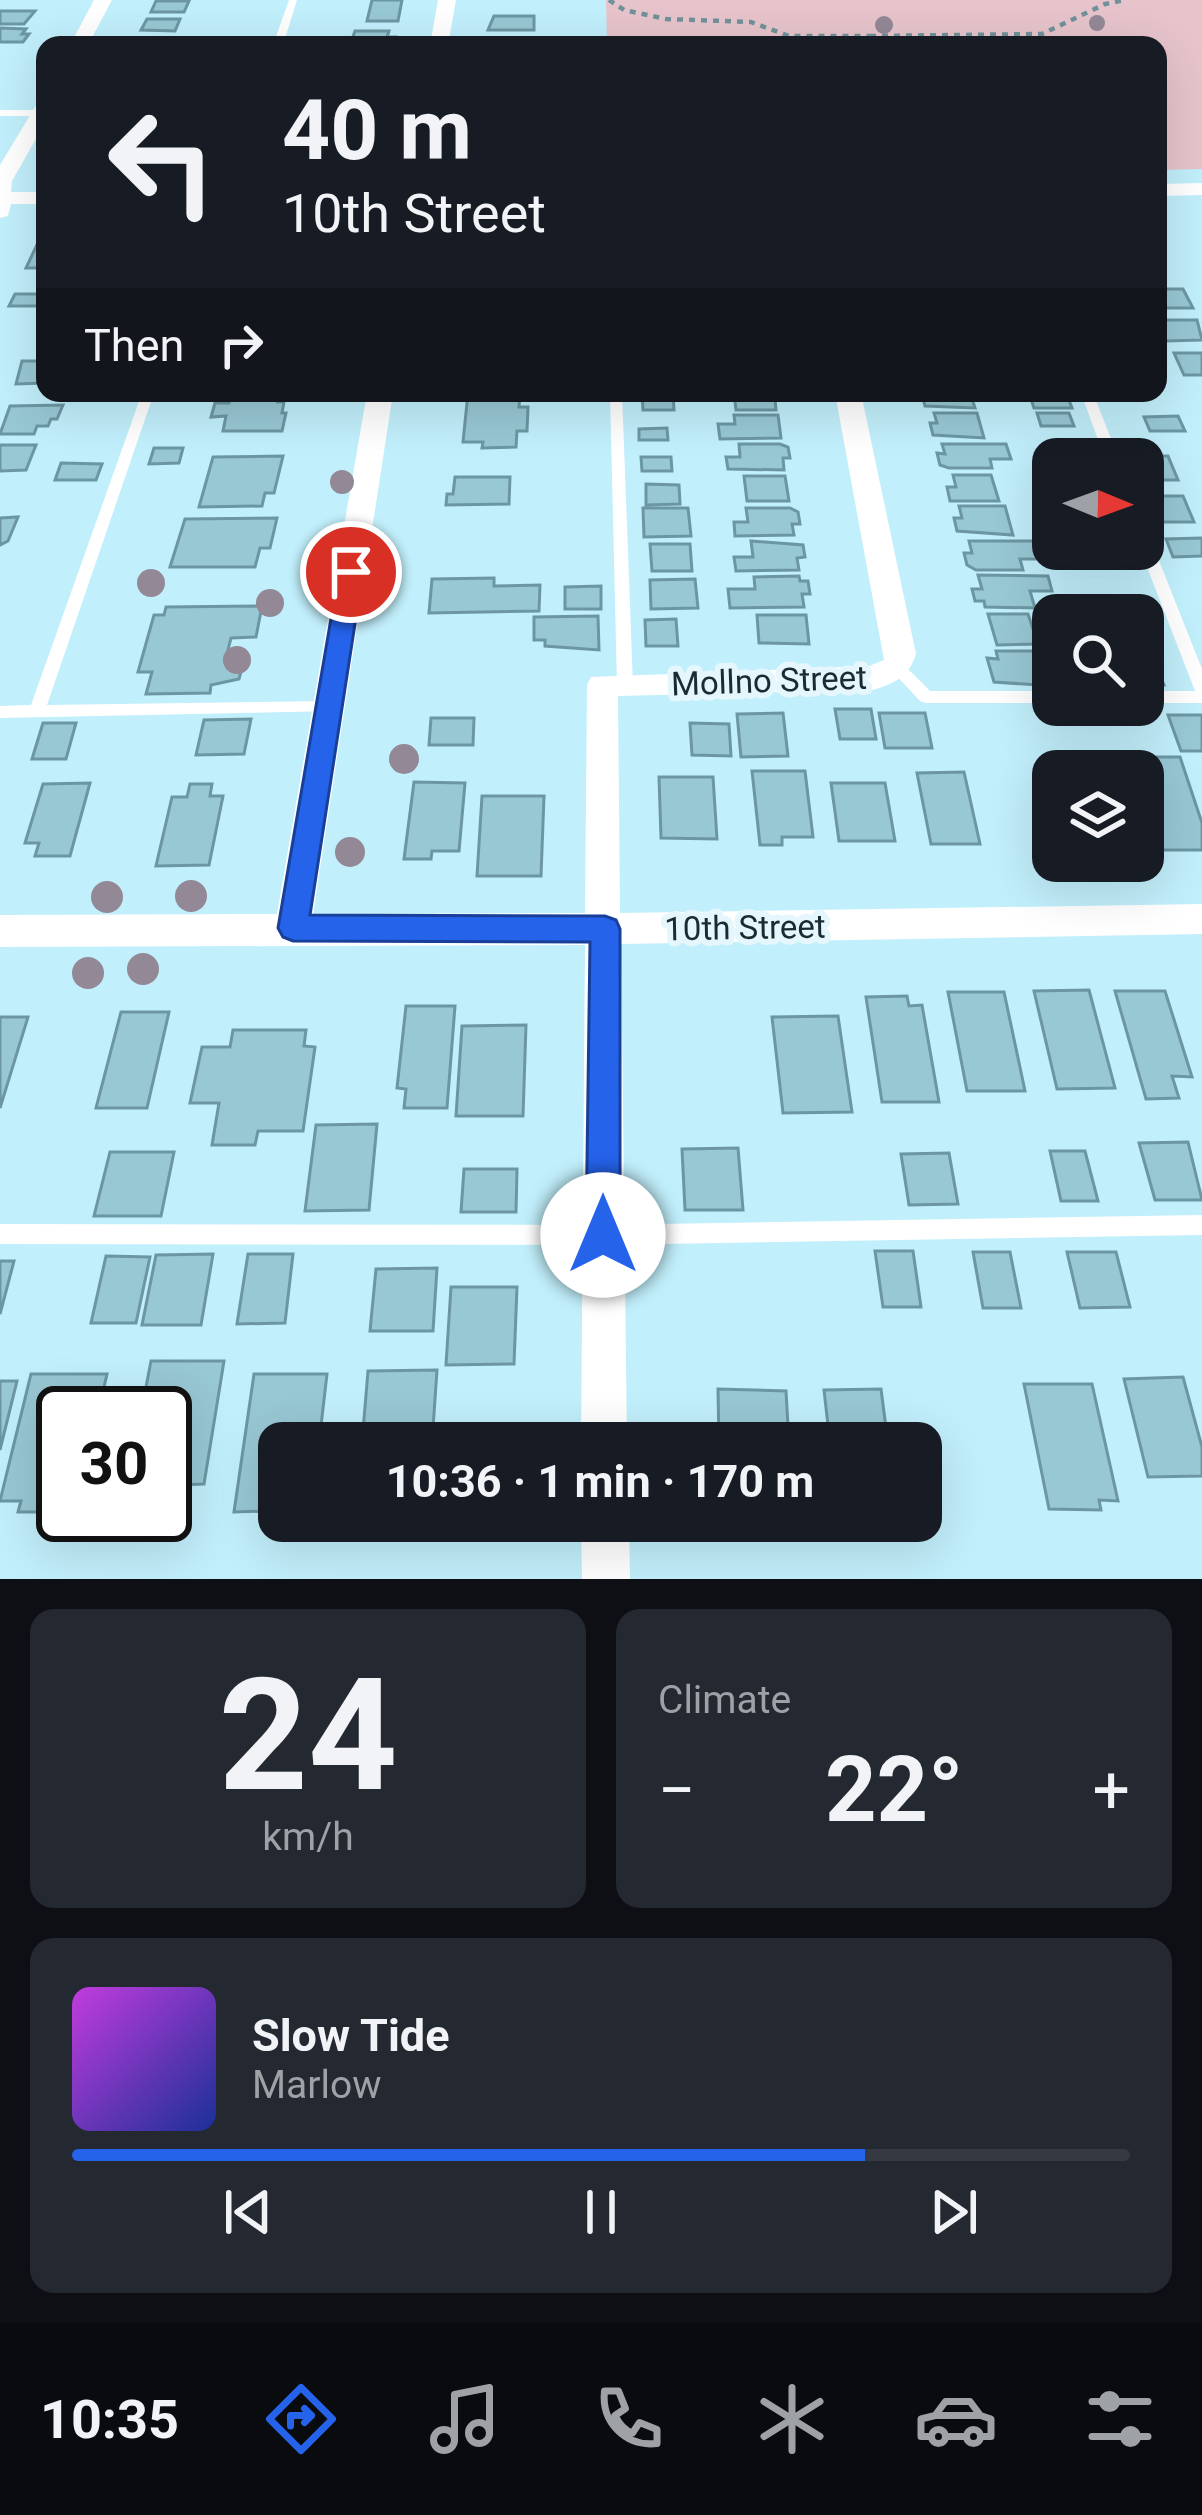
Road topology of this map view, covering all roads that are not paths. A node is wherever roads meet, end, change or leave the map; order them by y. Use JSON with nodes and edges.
{"nodes":[{"id":1,"x":104,"y":0,"type":"edge"},
{"id":2,"x":293,"y":0,"type":"edge"},
{"id":3,"x":447,"y":0,"type":"edge"},
{"id":4,"x":84,"y":36,"type":"edge"},
{"id":5,"x":281,"y":36,"type":"edge"},
{"id":6,"x":441,"y":36,"type":"edge"},
{"id":7,"x":36,"y":111,"type":"edge"},
{"id":8,"x":0,"y":113,"type":"edge"},
{"id":9,"x":36,"y":124,"type":"edge"},
{"id":10,"x":1202,"y":189,"type":"edge"},
{"id":11,"x":1167,"y":190,"type":"edge"},
{"id":12,"x":1,"y":198,"type":"edge"},
{"id":13,"x":36,"y":198,"type":"edge"},
{"id":14,"x":0,"y":211,"type":"edge"},
{"id":15,"x":145,"y":402,"type":"edge"},
{"id":16,"x":379,"y":402,"type":"edge"},
{"id":17,"x":616,"y":402,"type":"edge"},
{"id":18,"x":850,"y":402,"type":"edge"},
{"id":19,"x":1090,"y":402,"type":"edge"},
{"id":20,"x":1104,"y":438,"type":"edge"},
{"id":21,"x":1155,"y":570,"type":"edge"},
{"id":22,"x":897,"y":667,"type":"junction"},
{"id":23,"x":625,"y":685,"type":"junction"},
{"id":24,"x":1202,"y":693,"type":"edge"},
{"id":25,"x":1164,"y":696,"type":"edge"},
{"id":26,"x":1032,"y":697,"type":"edge"},
{"id":27,"x":328,"y":707,"type":"junction"},
{"id":28,"x":0,"y":712,"type":"edge"},
{"id":29,"x":37,"y":712,"type":"junction"},
{"id":30,"x":1202,"y":919,"type":"edge"},
{"id":31,"x":293,"y":928,"type":"junction"},
{"id":32,"x":605,"y":929,"type":"junction"},
{"id":33,"x":0,"y":931,"type":"edge"},
{"id":34,"x":1202,"y":1225,"type":"edge"},
{"id":35,"x":0,"y":1234,"type":"edge"},
{"id":36,"x":603,"y":1235,"type":"junction"},
{"id":37,"x":604,"y":1422,"type":"edge"},
{"id":38,"x":605,"y":1542,"type":"edge"},
{"id":39,"x":606,"y":1579,"type":"edge"}],
"edges":[{"from":1,"to":4,"type":"street"},
{"from":2,"to":5,"type":"lane"},
{"from":3,"to":6,"type":"street"},
{"from":7,"to":8,"type":"lane"},
{"from":9,"to":12,"type":"street"},
{"from":10,"to":11,"type":"street"},
{"from":12,"to":13,"type":"street"},
{"from":12,"to":14,"type":"street"},
{"from":15,"to":29,"type":"lane"},
{"from":16,"to":27,"type":"street"},
{"from":17,"to":23,"type":"lane"},
{"from":18,"to":22,"type":"street","name":"Mollno Street"},
{"from":19,"to":20,"type":"lane"},
{"from":21,"to":24,"type":"lane"},
{"from":22,"to":23,"type":"street","name":"Mollno Street"},
{"from":22,"to":26,"type":"lane"},
{"from":23,"to":32,"type":"street","name":"Mollno Street"},
{"from":24,"to":25,"type":"lane"},
{"from":27,"to":29,"type":"lane"},
{"from":27,"to":31,"type":"street"},
{"from":28,"to":29,"type":"lane"},
{"from":30,"to":32,"type":"street","name":"10th Street"},
{"from":31,"to":32,"type":"street","name":"10th Street"},
{"from":31,"to":33,"type":"street","name":"10th Street"},
{"from":32,"to":36,"type":"street"},
{"from":34,"to":36,"type":"lane"},
{"from":35,"to":36,"type":"lane"},
{"from":36,"to":37,"type":"street"},
{"from":38,"to":39,"type":"street"}]}
